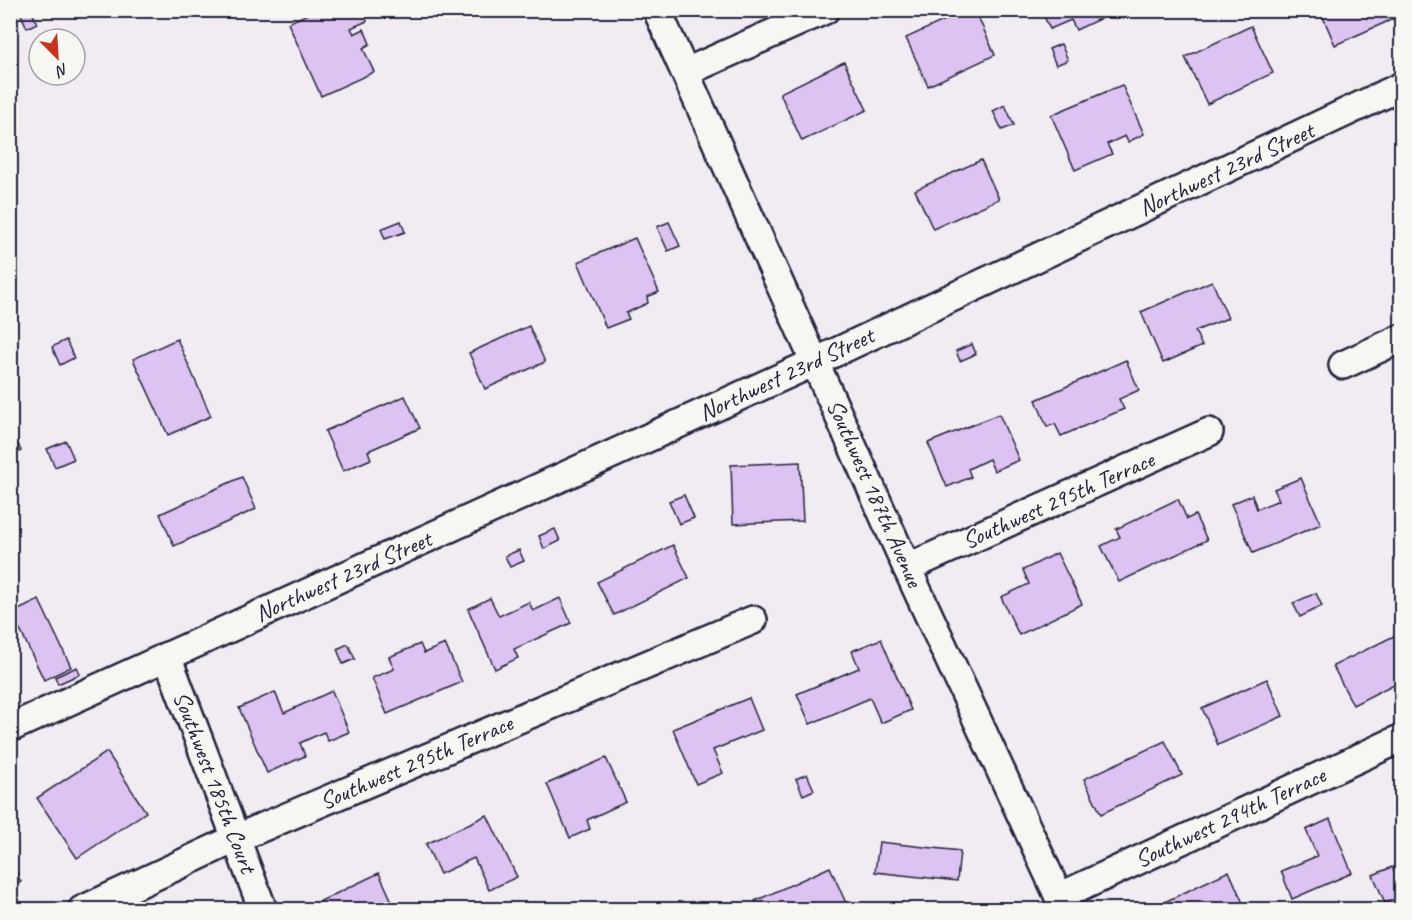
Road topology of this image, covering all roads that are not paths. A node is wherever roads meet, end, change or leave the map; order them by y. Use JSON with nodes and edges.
{"nodes":[{"id":1,"x":657,"y":10,"type":"edge"},
{"id":2,"x":825,"y":10,"type":"edge"},
{"id":3,"x":686,"y":72,"type":"junction"},
{"id":4,"x":1401,"y":86,"type":"edge"},
{"id":5,"x":1401,"y":338,"type":"edge"},
{"id":6,"x":816,"y":361,"type":"junction"},
{"id":7,"x":1343,"y":365,"type":"dead end"},
{"id":8,"x":1209,"y":432,"type":"dead end"},
{"id":9,"x":907,"y":568,"type":"junction"},
{"id":10,"x":753,"y":620,"type":"dead end"},
{"id":11,"x":167,"y":656,"type":"junction"},
{"id":12,"x":10,"y":728,"type":"edge"},
{"id":13,"x":1401,"y":738,"type":"edge"},
{"id":14,"x":237,"y":838,"type":"junction"},
{"id":15,"x":1062,"y":903,"type":"edge"},
{"id":16,"x":82,"y":909,"type":"edge"},
{"id":17,"x":263,"y":909,"type":"edge"}],
"edges":[{"from":1,"to":3,"type":"street","name":"Southwest 187th Avenue"},
{"from":2,"to":3,"type":"street"},
{"from":3,"to":6,"type":"street","name":"Southwest 187th Avenue"},
{"from":4,"to":6,"type":"street","name":"Northwest 23rd Street"},
{"from":5,"to":7,"type":"street"},
{"from":6,"to":9,"type":"street","name":"Southwest 187th Avenue"},
{"from":6,"to":11,"type":"street","name":"Northwest 23rd Street"},
{"from":8,"to":9,"type":"street","name":"Southwest 295th Terrace"},
{"from":9,"to":15,"type":"street","name":"Southwest 187th Avenue"},
{"from":10,"to":14,"type":"street","name":"Southwest 295th Terrace"},
{"from":11,"to":12,"type":"street","name":"Northwest 23rd Street"},
{"from":11,"to":14,"type":"street","name":"Southwest 185th Court"},
{"from":13,"to":15,"type":"street","name":"Southwest 294th Terrace"},
{"from":14,"to":16,"type":"street","name":"Southwest 295th Terrace"},
{"from":14,"to":17,"type":"street","name":"Southwest 185th Court"}]}
